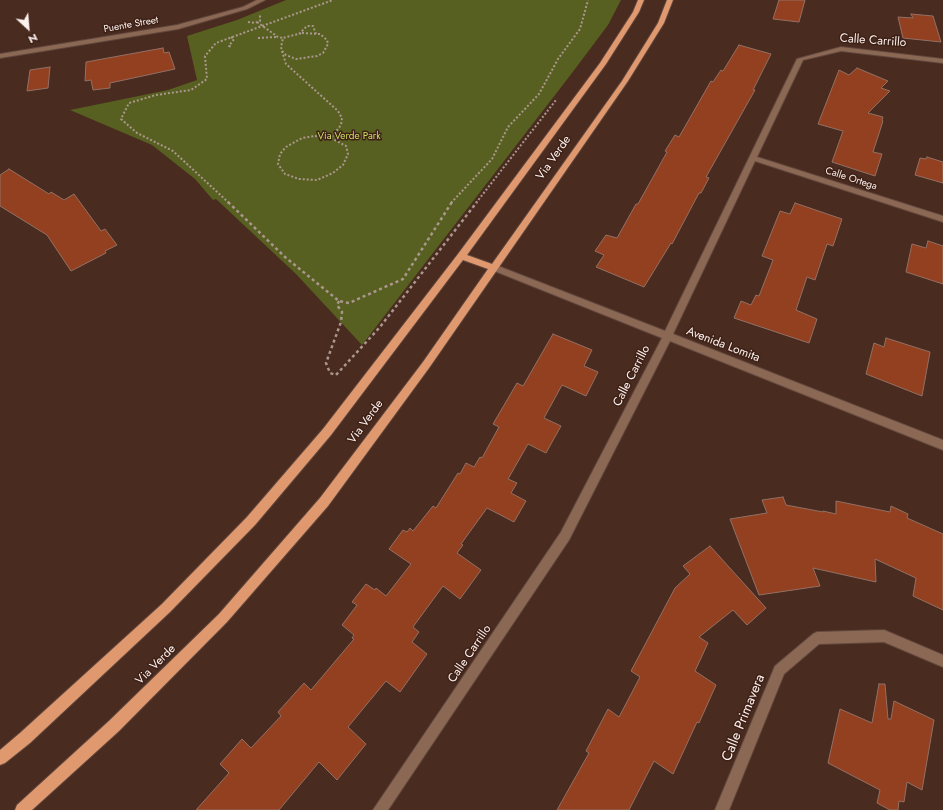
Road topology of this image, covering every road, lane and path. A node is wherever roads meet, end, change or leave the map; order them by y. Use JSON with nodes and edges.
{"nodes":[{"id":1,"x":262,"y":0,"type":"edge"},
{"id":2,"x":333,"y":0,"type":"edge"},
{"id":3,"x":588,"y":0,"type":"edge"},
{"id":4,"x":641,"y":0,"type":"edge"},
{"id":5,"x":670,"y":0,"type":"edge"},
{"id":6,"x":257,"y":22,"type":"dead end"},
{"id":7,"x":264,"y":26,"type":"junction"},
{"id":8,"x":299,"y":34,"type":"junction"},
{"id":9,"x":316,"y":34,"type":"junction"},
{"id":10,"x":231,"y":37,"type":"junction"},
{"id":11,"x":278,"y":37,"type":"junction"},
{"id":12,"x":258,"y":38,"type":"dead end"},
{"id":13,"x":283,"y":38,"type":"junction"},
{"id":14,"x":232,"y":47,"type":"dead end"},
{"id":15,"x":282,"y":51,"type":"junction"},
{"id":16,"x":0,"y":56,"type":"edge"},
{"id":17,"x":943,"y":61,"type":"edge"},
{"id":18,"x":558,"y":96,"type":"dead end"},
{"id":19,"x":331,"y":138,"type":"junction"},
{"id":20,"x":753,"y":158,"type":"junction"},
{"id":21,"x":943,"y":219,"type":"edge"},
{"id":22,"x":461,"y":256,"type":"junction"},
{"id":23,"x":495,"y":268,"type":"junction"},
{"id":24,"x":339,"y":302,"type":"junction"},
{"id":25,"x":666,"y":337,"type":"junction"},
{"id":26,"x":943,"y":445,"type":"edge"},
{"id":27,"x":943,"y":661,"type":"edge"},
{"id":28,"x":0,"y":758,"type":"edge"},
{"id":29,"x":22,"y":810,"type":"edge"},
{"id":30,"x":380,"y":810,"type":"edge"},
{"id":31,"x":722,"y":810,"type":"edge"}],
"edges":[{"from":1,"to":16,"type":"street","name":"Puente Street"},
{"from":2,"to":7,"type":"path"},
{"from":3,"to":24,"type":"path"},
{"from":4,"to":22,"type":"main road","name":"Via Verde"},
{"from":5,"to":23,"type":"main road","name":"Via Verde"},
{"from":6,"to":7,"type":"path"},
{"from":7,"to":10,"type":"path"},
{"from":7,"to":11,"type":"path"},
{"from":8,"to":9,"type":"path"},
{"from":8,"to":9,"type":"path"},
{"from":8,"to":13,"type":"path"},
{"from":9,"to":15,"type":"path"},
{"from":10,"to":14,"type":"path"},
{"from":10,"to":24,"type":"path"},
{"from":11,"to":12,"type":"path"},
{"from":11,"to":13,"type":"path"},
{"from":13,"to":15,"type":"path"},
{"from":15,"to":19,"type":"path"},
{"from":17,"to":20,"type":"street","name":"Calle Carrillo"},
{"from":18,"to":24,"type":"path"},
{"from":19,"to":19,"type":"path"},
{"from":20,"to":21,"type":"street","name":"Calle Ortega"},
{"from":20,"to":25,"type":"street","name":"Calle Carrillo"},
{"from":22,"to":23,"type":"main road"},
{"from":22,"to":28,"type":"main road","name":"Via Verde"},
{"from":23,"to":25,"type":"street","name":"Avenida Lomita"},
{"from":23,"to":29,"type":"main road","name":"Via Verde"},
{"from":25,"to":26,"type":"street","name":"Avenida Lomita"},
{"from":25,"to":30,"type":"street","name":"Calle Carrillo"},
{"from":27,"to":31,"type":"street","name":"Calle Primavera"}]}
